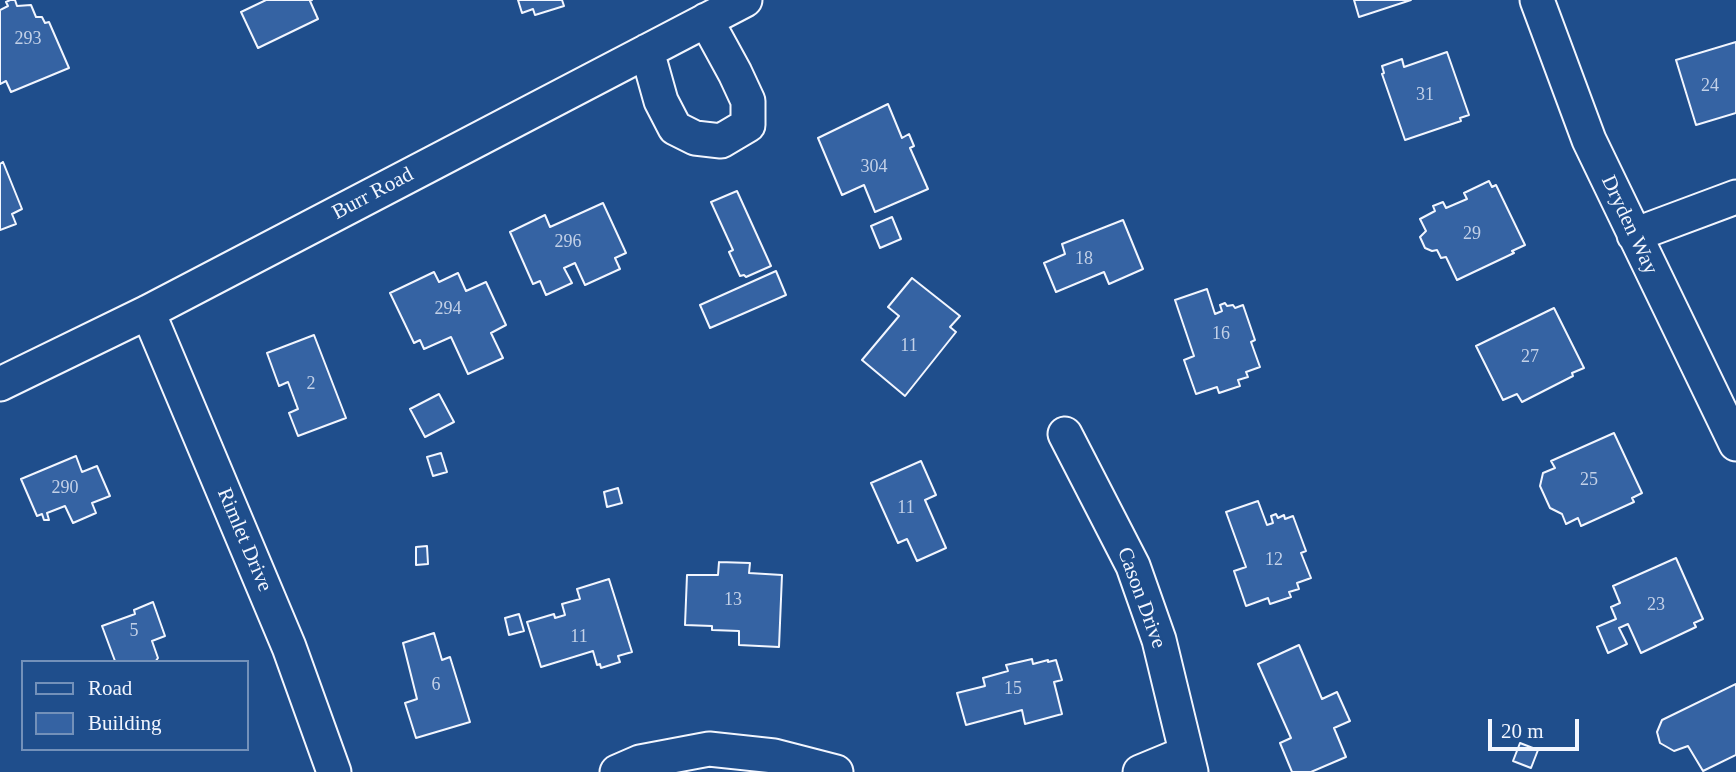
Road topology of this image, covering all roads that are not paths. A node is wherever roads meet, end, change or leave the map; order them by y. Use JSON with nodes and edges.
{"nodes":[{"id":1,"x":745,"y":0,"type":"edge"},
{"id":2,"x":1537,"y":0,"type":"edge"},
{"id":3,"x":706,"y":20,"type":"junction"},
{"id":4,"x":647,"y":51,"type":"junction"},
{"id":5,"x":1736,"y":197,"type":"edge"},
{"id":6,"x":1633,"y":235,"type":"junction"},
{"id":7,"x":148,"y":312,"type":"junction"},
{"id":8,"x":0,"y":384,"type":"edge"},
{"id":9,"x":1065,"y":434,"type":"dead end"},
{"id":10,"x":1736,"y":444,"type":"edge"},
{"id":11,"x":1189,"y":762,"type":"edge"},
{"id":12,"x":334,"y":772,"type":"edge"},
{"id":13,"x":617,"y":772,"type":"edge"},
{"id":14,"x":836,"y":772,"type":"edge"},
{"id":15,"x":1140,"y":772,"type":"edge"}],
"edges":[{"from":1,"to":3,"type":"street","name":"Burr Road"},
{"from":2,"to":6,"type":"street","name":"Dryden Way"},
{"from":3,"to":4,"type":"street","name":"Burr Road"},
{"from":3,"to":4,"type":"street"},
{"from":4,"to":7,"type":"street","name":"Burr Road"},
{"from":5,"to":6,"type":"street"},
{"from":6,"to":10,"type":"street","name":"Dryden Way"},
{"from":7,"to":8,"type":"street","name":"Burr Road"},
{"from":7,"to":12,"type":"street","name":"Rimlet Drive"},
{"from":9,"to":11,"type":"street","name":"Cason Drive"},
{"from":11,"to":15,"type":"street"},
{"from":13,"to":14,"type":"street"}]}
